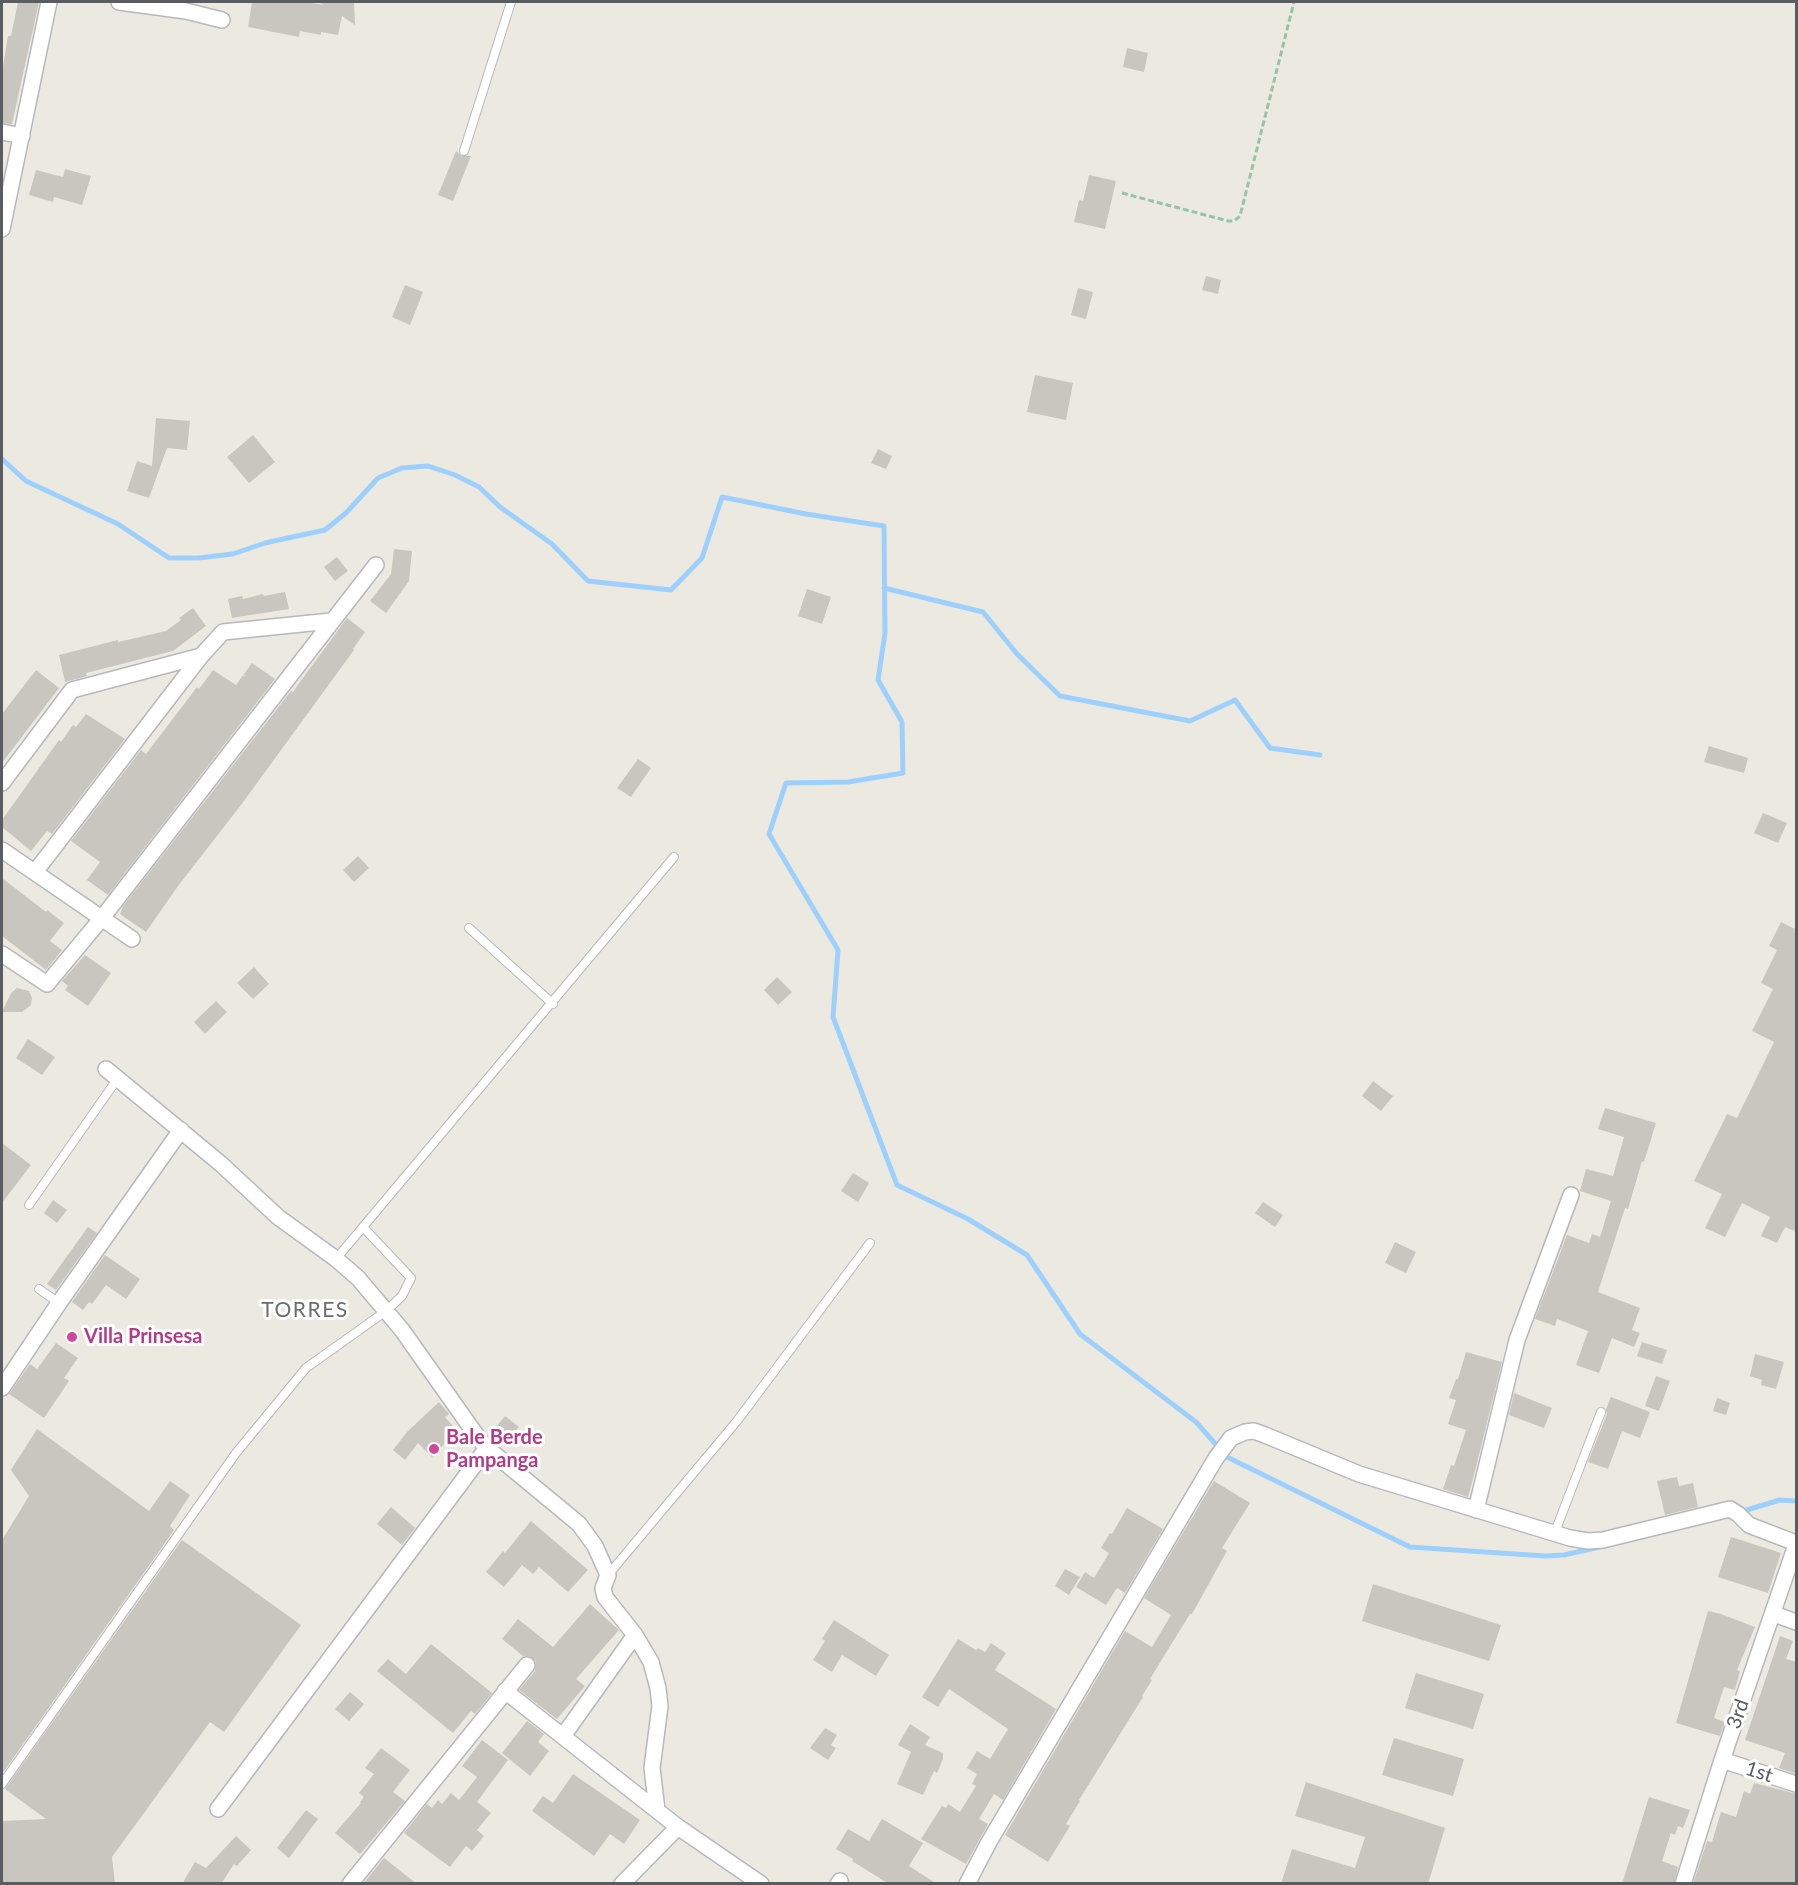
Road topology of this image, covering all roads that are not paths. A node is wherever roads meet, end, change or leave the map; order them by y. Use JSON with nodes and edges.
{"nodes":[{"id":1,"x":49,"y":2,"type":"edge"},
{"id":2,"x":119,"y":2,"type":"edge"},
{"id":3,"x":511,"y":2,"type":"edge"},
{"id":4,"x":222,"y":20,"type":"dead end"},
{"id":5,"x":2,"y":132,"type":"edge"},
{"id":6,"x":22,"y":136,"type":"junction"},
{"id":7,"x":464,"y":151,"type":"dead end"},
{"id":8,"x":2,"y":229,"type":"edge"},
{"id":9,"x":376,"y":565,"type":"dead end"},
{"id":10,"x":331,"y":621,"type":"junction"},
{"id":11,"x":201,"y":656,"type":"junction"},
{"id":12,"x":2,"y":783,"type":"edge"},
{"id":13,"x":2,"y":850,"type":"edge"},
{"id":14,"x":674,"y":857,"type":"dead end"},
{"id":15,"x":35,"y":872,"type":"junction"},
{"id":16,"x":102,"y":918,"type":"junction"},
{"id":17,"x":469,"y":928,"type":"dead end"},
{"id":18,"x":132,"y":939,"type":"dead end"},
{"id":19,"x":2,"y":954,"type":"edge"},
{"id":20,"x":552,"y":1004,"type":"junction"},
{"id":21,"x":112,"y":1073,"type":"joint"},
{"id":22,"x":181,"y":1130,"type":"junction"},
{"id":23,"x":1571,"y":1195,"type":"dead end"},
{"id":24,"x":29,"y":1205,"type":"dead end"},
{"id":25,"x":363,"y":1227,"type":"junction"},
{"id":26,"x":870,"y":1243,"type":"dead end"},
{"id":27,"x":336,"y":1259,"type":"junction"},
{"id":28,"x":39,"y":1289,"type":"dead end"},
{"id":29,"x":59,"y":1303,"type":"junction"},
{"id":30,"x":386,"y":1311,"type":"junction"},
{"id":31,"x":2,"y":1388,"type":"edge"},
{"id":32,"x":1601,"y":1412,"type":"dead end"},
{"id":33,"x":487,"y":1448,"type":"junction"},
{"id":34,"x":1476,"y":1510,"type":"junction"},
{"id":35,"x":1555,"y":1532,"type":"junction"},
{"id":36,"x":1797,"y":1544,"type":"edge"},
{"id":37,"x":608,"y":1575,"type":"junction"},
{"id":38,"x":1774,"y":1614,"type":"junction"},
{"id":39,"x":1797,"y":1622,"type":"edge"},
{"id":40,"x":636,"y":1635,"type":"junction"},
{"id":41,"x":527,"y":1665,"type":"dead end"},
{"id":42,"x":506,"y":1691,"type":"junction"},
{"id":43,"x":563,"y":1736,"type":"junction"},
{"id":44,"x":1722,"y":1760,"type":"junction"},
{"id":45,"x":2,"y":1784,"type":"edge"},
{"id":46,"x":1797,"y":1784,"type":"edge"},
{"id":47,"x":218,"y":1809,"type":"dead end"},
{"id":48,"x":657,"y":1810,"type":"junction"},
{"id":49,"x":678,"y":1827,"type":"junction"},
{"id":50,"x":350,"y":1884,"type":"edge"},
{"id":51,"x":622,"y":1884,"type":"edge"},
{"id":52,"x":761,"y":1884,"type":"edge"},
{"id":53,"x":967,"y":1884,"type":"edge"},
{"id":54,"x":1683,"y":1884,"type":"edge"}],
"edges":[{"from":1,"to":6,"type":"street"},
{"from":2,"to":4,"type":"street"},
{"from":3,"to":7,"type":"lane"},
{"from":5,"to":6,"type":"street"},
{"from":6,"to":8,"type":"street"},
{"from":9,"to":10,"type":"street"},
{"from":10,"to":11,"type":"street"},
{"from":10,"to":16,"type":"street"},
{"from":11,"to":12,"type":"street"},
{"from":11,"to":15,"type":"street"},
{"from":13,"to":15,"type":"street"},
{"from":14,"to":20,"type":"lane"},
{"from":15,"to":16,"type":"street"},
{"from":16,"to":18,"type":"street"},
{"from":16,"to":19,"type":"street"},
{"from":17,"to":20,"type":"lane"},
{"from":20,"to":25,"type":"lane"},
{"from":21,"to":22,"type":"street"},
{"from":21,"to":24,"type":"lane"},
{"from":22,"to":27,"type":"street"},
{"from":22,"to":29,"type":"street"},
{"from":23,"to":34,"type":"street"},
{"from":25,"to":27,"type":"lane"},
{"from":25,"to":30,"type":"lane"},
{"from":26,"to":37,"type":"lane"},
{"from":27,"to":30,"type":"street"},
{"from":28,"to":29,"type":"lane"},
{"from":29,"to":31,"type":"street"},
{"from":30,"to":33,"type":"street"},
{"from":30,"to":45,"type":"lane"},
{"from":32,"to":35,"type":"lane"},
{"from":33,"to":37,"type":"street"},
{"from":33,"to":47,"type":"street"},
{"from":34,"to":35,"type":"street"},
{"from":34,"to":53,"type":"street"},
{"from":35,"to":36,"type":"street"},
{"from":36,"to":38,"type":"street","name":"3rd"},
{"from":37,"to":40,"type":"street"},
{"from":38,"to":39,"type":"street"},
{"from":38,"to":44,"type":"street","name":"3rd"},
{"from":40,"to":43,"type":"street"},
{"from":40,"to":48,"type":"street"},
{"from":41,"to":42,"type":"street"},
{"from":42,"to":43,"type":"street"},
{"from":42,"to":50,"type":"street"},
{"from":43,"to":48,"type":"street"},
{"from":44,"to":46,"type":"street","name":"1st"},
{"from":44,"to":54,"type":"street","name":"3rd"},
{"from":48,"to":49,"type":"street"},
{"from":49,"to":51,"type":"street"},
{"from":49,"to":52,"type":"street"}]}
